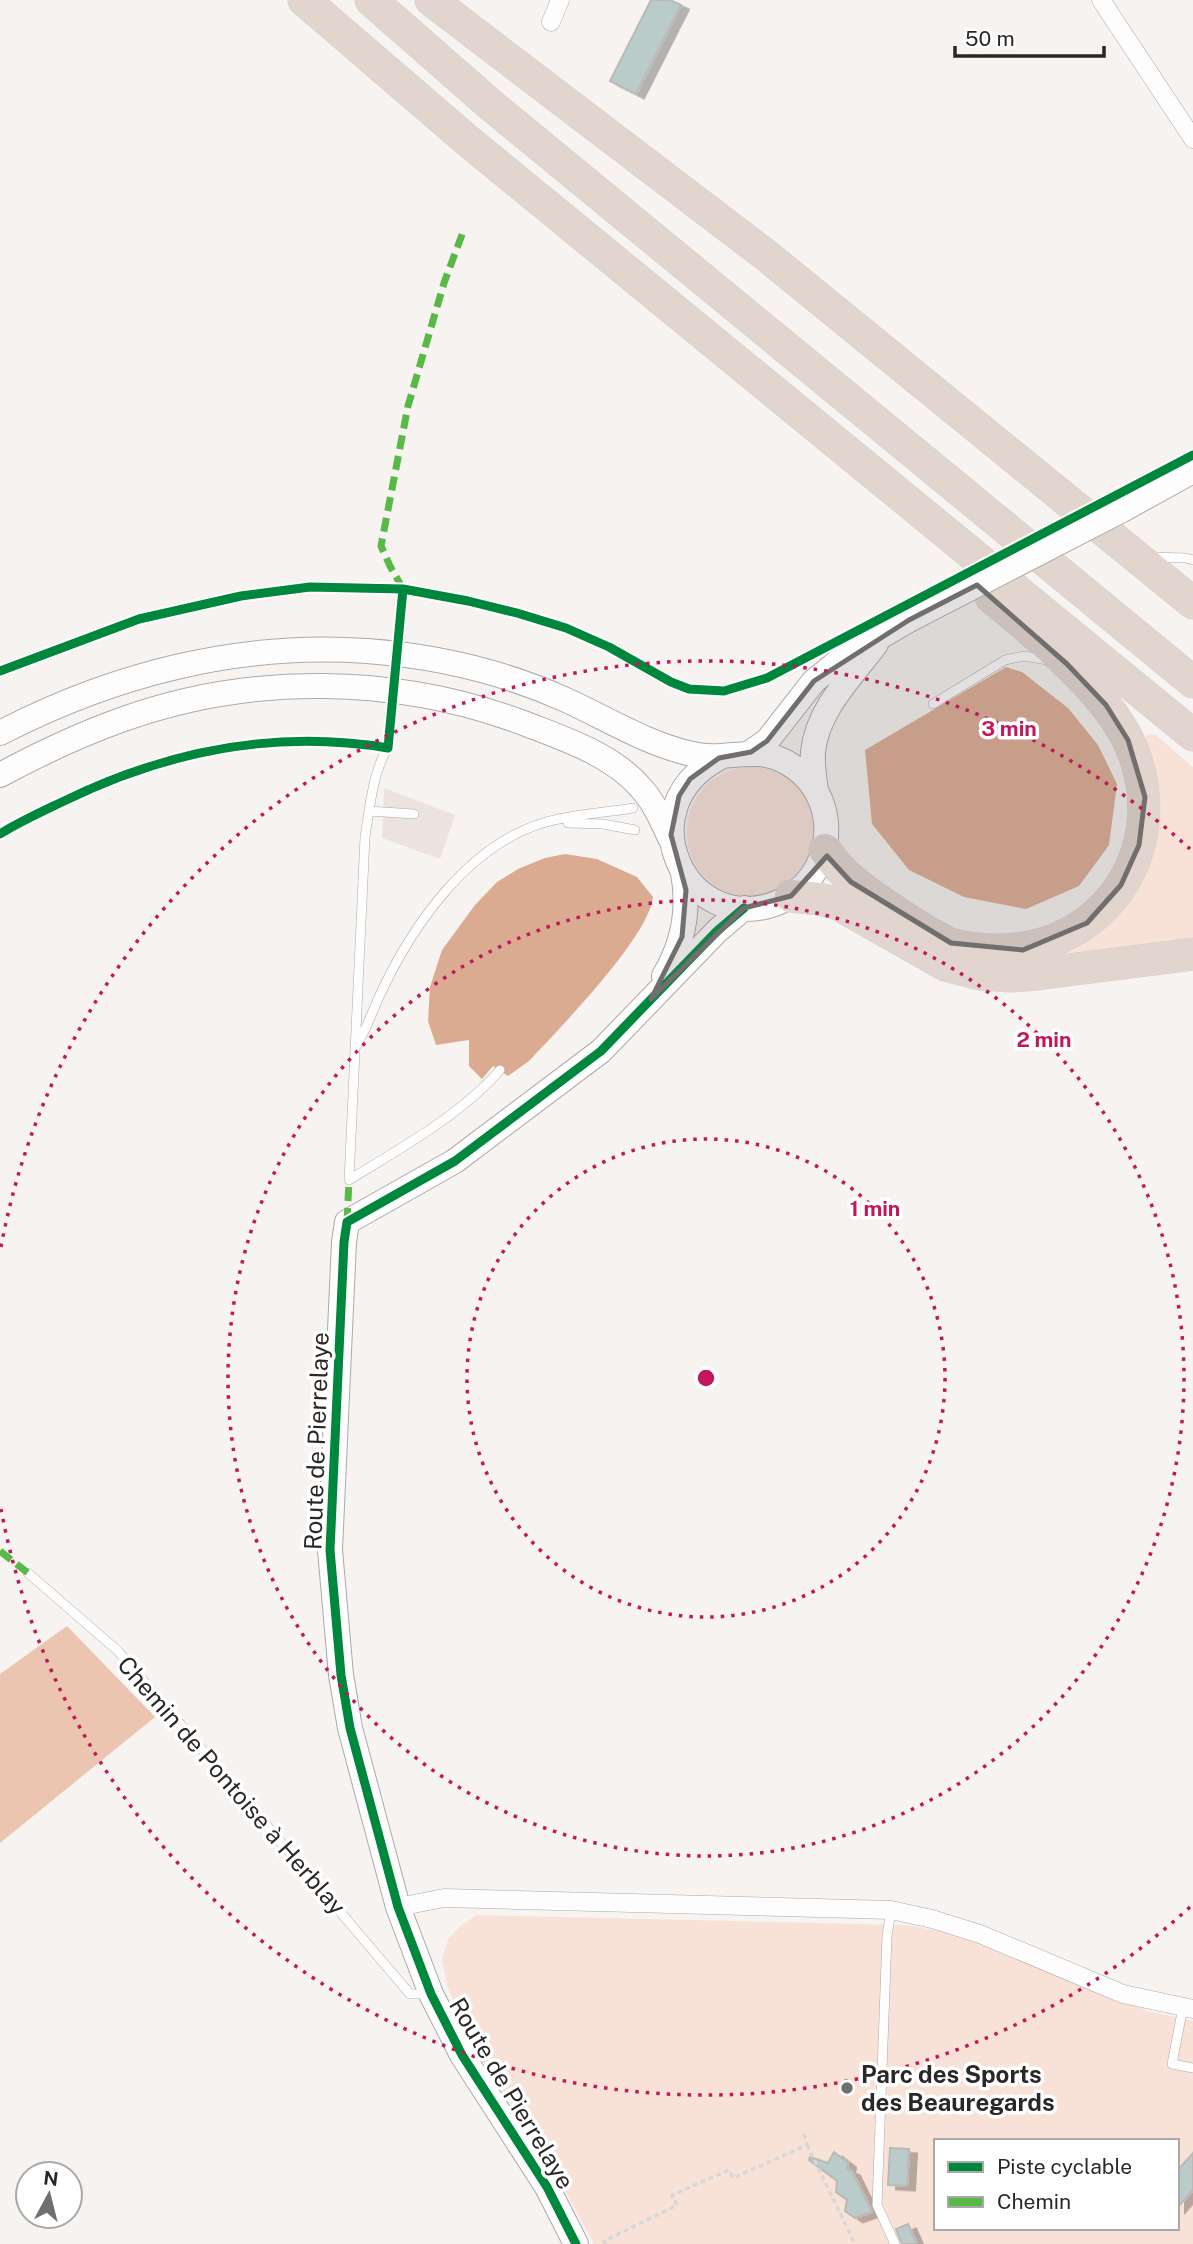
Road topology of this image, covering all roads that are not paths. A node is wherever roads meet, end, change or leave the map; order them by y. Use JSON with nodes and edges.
{"nodes":[{"id":1,"x":304,"y":0,"type":"edge"},
{"id":2,"x":371,"y":0,"type":"edge"},
{"id":3,"x":431,"y":0,"type":"edge"},
{"id":4,"x":559,"y":0,"type":"edge"},
{"id":5,"x":1101,"y":0,"type":"edge"},
{"id":6,"x":551,"y":22,"type":"dead end"},
{"id":7,"x":1193,"y":139,"type":"edge"},
{"id":8,"x":844,"y":451,"type":"junction"},
{"id":9,"x":1190,"y":474,"type":"edge"},
{"id":10,"x":1138,"y":556,"type":"junction"},
{"id":11,"x":1193,"y":560,"type":"edge"},
{"id":12,"x":1193,"y":603,"type":"edge"},
{"id":13,"x":881,"y":638,"type":"junction"},
{"id":14,"x":1067,"y":664,"type":"junction"},
{"id":15,"x":1193,"y":682,"type":"edge"},
{"id":16,"x":933,"y":704,"type":"dead end"},
{"id":17,"x":0,"y":733,"type":"edge"},
{"id":18,"x":1193,"y":735,"type":"edge"},
{"id":19,"x":388,"y":748,"type":"dead end"},
{"id":20,"x":751,"y":752,"type":"junction"},
{"id":21,"x":719,"y":758,"type":"junction"},
{"id":22,"x":0,"y":775,"type":"edge"},
{"id":23,"x":816,"y":790,"type":"junction"},
{"id":24,"x":633,"y":808,"type":"dead end"},
{"id":25,"x":369,"y":811,"type":"junction"},
{"id":26,"x":414,"y":814,"type":"dead end"},
{"id":27,"x":545,"y":822,"type":"junction"},
{"id":28,"x":635,"y":830,"type":"dead end"},
{"id":29,"x":672,"y":842,"type":"junction"},
{"id":30,"x":825,"y":850,"type":"junction"},
{"id":31,"x":683,"y":873,"type":"junction"},
{"id":32,"x":791,"y":896,"type":"junction"},
{"id":33,"x":744,"y":908,"type":"junction"},
{"id":34,"x":1193,"y":954,"type":"edge"},
{"id":35,"x":651,"y":999,"type":"junction"},
{"id":36,"x":356,"y":1047,"type":"junction"},
{"id":37,"x":500,"y":1070,"type":"dead end"},
{"id":38,"x":27,"y":1573,"type":"dead end"},
{"id":39,"x":398,"y":1907,"type":"junction"},
{"id":40,"x":891,"y":1910,"type":"junction"},
{"id":41,"x":431,"y":1994,"type":"junction"},
{"id":42,"x":1188,"y":2008,"type":"edge"},
{"id":43,"x":1193,"y":2068,"type":"edge"},
{"id":44,"x":576,"y":2244,"type":"edge"},
{"id":45,"x":895,"y":2244,"type":"edge"}],
"edges":[{"from":1,"to":8,"type":"highway"},
{"from":2,"to":15,"type":"highway"},
{"from":3,"to":10,"type":"highway"},
{"from":4,"to":6,"type":"street"},
{"from":5,"to":7,"type":"street"},
{"from":8,"to":14,"type":"highway"},
{"from":8,"to":18,"type":"highway"},
{"from":9,"to":13,"type":"main road","bridge":true},
{"from":10,"to":11,"type":"lane"},
{"from":10,"to":12,"type":"highway"},
{"from":13,"to":20,"type":"main road"},
{"from":13,"to":23,"type":"main road"},
{"from":14,"to":16,"type":"lane"},
{"from":14,"to":30,"type":"highway"},
{"from":17,"to":21,"type":"main road"},
{"from":19,"to":25,"type":"lane"},
{"from":20,"to":21,"type":"main road"},
{"from":20,"to":23,"type":"main road"},
{"from":21,"to":29,"type":"main road"},
{"from":22,"to":29,"type":"main road"},
{"from":23,"to":30,"type":"main road"},
{"from":24,"to":27,"type":"lane"},
{"from":25,"to":26,"type":"lane"},
{"from":25,"to":36,"type":"lane"},
{"from":27,"to":28,"type":"lane"},
{"from":27,"to":36,"type":"lane"},
{"from":29,"to":31,"type":"main road"},
{"from":30,"to":32,"type":"main road"},
{"from":31,"to":33,"type":"main road"},
{"from":31,"to":35,"type":"main road","name":"Route de Pierrelaye"},
{"from":32,"to":33,"type":"main road"},
{"from":32,"to":34,"type":"highway"},
{"from":33,"to":35,"type":"main road","name":"Route de Pierrelaye"},
{"from":35,"to":39,"type":"main road","name":"Route de Pierrelaye"},
{"from":36,"to":37,"type":"lane"},
{"from":38,"to":41,"type":"lane","name":"Chemin de Pontoise à Herblay"},
{"from":39,"to":40,"type":"street"},
{"from":39,"to":41,"type":"main road","name":"Route de Pierrelaye"},
{"from":40,"to":42,"type":"street"},
{"from":40,"to":45,"type":"lane"},
{"from":41,"to":44,"type":"main road","name":"Route de Pierrelaye"},
{"from":42,"to":43,"type":"lane"}]}
